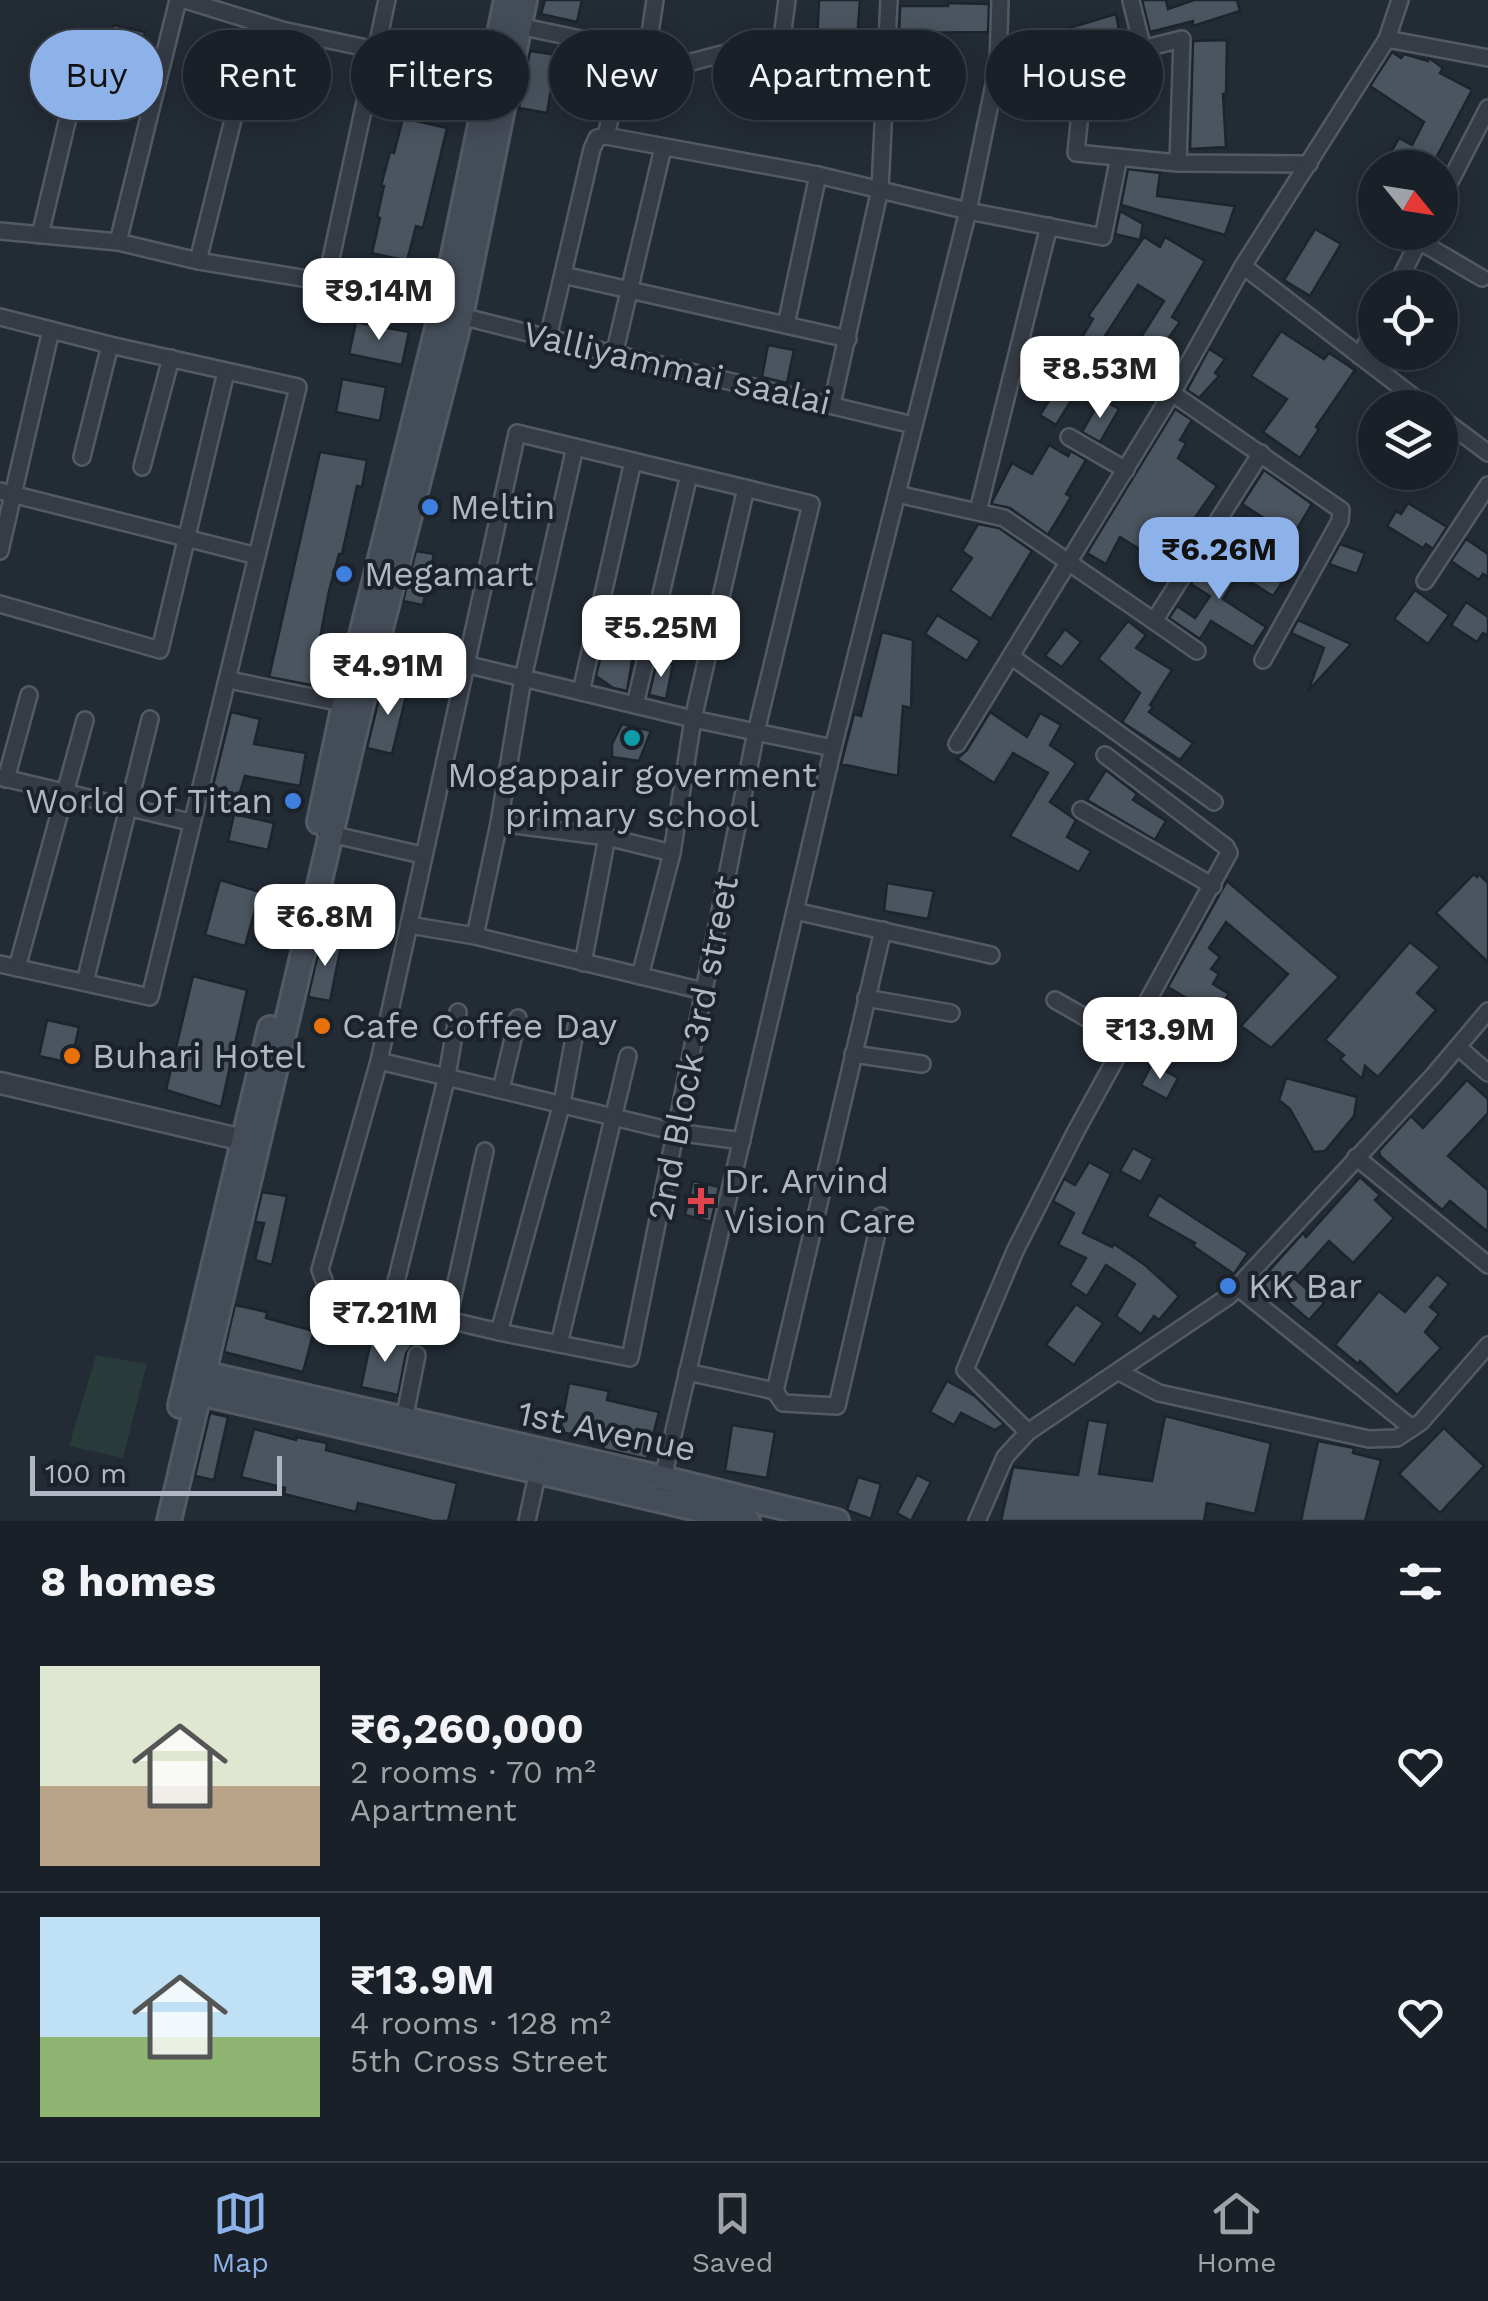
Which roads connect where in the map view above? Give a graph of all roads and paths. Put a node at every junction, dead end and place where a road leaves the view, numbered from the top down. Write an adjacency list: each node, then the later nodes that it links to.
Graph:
1 (182, 0): 11 (street); 39 (street)
2 (387, 0): 13 (street)
3 (506, 0): 47 (main road)
4 (525, 0): 12 (main road)
5 (654, 0): 14 (street)
6 (787, 0): 21 (street)
7 (888, 0): 34 (street)
8 (1000, 0): 35 (street)
9 (1400, 0): 17 (street)
10 (1131, 1): 15 (street)
11 (257, 23): 18 (street); 41 (street)
12 (519, 26): 16 (street); 47 (main road)
13 (380, 30)
14 (650, 30)
15 (1138, 30)
16 (549, 32)
17 (1388, 39): 20 (street); 31 (street)
18 (351, 44)
19 (1163, 44): 30 (street)
20 (1488, 58)
21 (693, 62)
22 (1488, 108): 32 (street)
23 (67, 120): 38 (street)
24 (361, 120): 45 (street)
25 (610, 120): 27 (street)
26 (1079, 120): 29 (street)
27 (606, 136): 28 (street); 43 (street)
28 (663, 148): 33 (street); 46 (street)
29 (1119, 157): 30 (street); 36 (street)
30 (1178, 163): 31 (street)
31 (1309, 164): 42 (street)
32 (1458, 166)
33 (818, 175): 34 (street); 49 (street)
34 (880, 189): 35 (street); 52 (street)
35 (968, 210): 36 (street); 62 (street)
36 (1049, 226): 77 (street)
37 (0, 231): 38 (street, Valliyammai saalai)
38 (40, 235): 39 (street, Valliyammai saalai)
39 (118, 242): 41 (street, Valliyammai saalai)
40 (1441, 250): 44 (street)
41 (198, 261): 45 (street, Valliyammai saalai)
42 (1243, 266): 55 (street); 60 (street)
43 (563, 275): 46 (street); 51 (street)
44 (1482, 278)
45 (326, 282): 47 (street, Valliyammai saalai)
46 (630, 288): 49 (street); 54 (street)
47 (451, 312): 51 (street, Valliyammai saalai); 94 (main road)
48 (0, 316): 50 (street)
49 (786, 325): 52 (street)
50 (51, 330): 53 (street); 75 (street)
51 (548, 338): 54 (street, Valliyammai saalai)
52 (848, 339): 61 (street)
53 (110, 345): 56 (street); 68 (street)
54 (614, 354): 61 (street, Valliyammai saalai)
55 (1358, 354)
56 (170, 358): 58 (street); 70 (street)
57 (1378, 370): 59 (street)
58 (226, 372): 78 (street); 80 (street)
59 (1404, 390)
60 (1172, 393): 66 (street); 71 (street)
61 (832, 404): 62 (street, Valliyammai saalai)
62 (913, 426): 76 (street)
63 (1458, 430): 67 (street)
64 (1069, 436): 71 (street)
65 (575, 447): 69 (street); 88 (street); 89 (street)
66 (1261, 453): 84 (street); 87 (street)
67 (1488, 453)
68 (82, 457)
69 (632, 462): 72 (street); 91 (street)
70 (142, 467)
71 (1126, 470): 81 (street)
72 (689, 476): 74 (street); 93 (street)
73 (1488, 485): 82 (street)
74 (746, 488): 95 (street); 98 (street, 2nd Block 3rd street)
75 (6, 493): 78 (street); 79 (street)
76 (897, 494): 77 (street); 100 (street)
77 (978, 511): 81 (street)
78 (186, 538): 80 (street); 83 (street)
79 (0, 551)
80 (257, 556): 90 (street)
81 (1071, 562): 84 (street); 86 (street)
82 (1425, 581)
83 (0, 604)
84 (1154, 621): 85 (street)
85 (1197, 651)
86 (1012, 657): 99 (street); 104 (street)
87 (1262, 660)
88 (465, 664): 89 (street); 111 (street)
89 (523, 678): 91 (street); 108 (street)
90 (228, 680): 94 (street); 107 (street)
91 (581, 692): 93 (street)
92 (30, 695): 102 (street)
93 (635, 705): 95 (street)
94 (352, 706): 109 (main road)
95 (693, 718): 98 (street); 112 (street)
96 (150, 719): 105 (street)
97 (85, 720): 103 (street)
98 (756, 732): 100 (street); 124 (street, 2nd Block 3rd street)
99 (957, 744)
100 (833, 748): 114 (street)
101 (1106, 755): 113 (street)
102 (3, 778): 103 (street)
103 (65, 792): 105 (street); 121 (street)
104 (1214, 802)
105 (128, 808): 107 (street); 123 (street)
106 (1081, 810): 113 (street)
107 (190, 822): 123 (street)
108 (499, 823): 110 (street); 117 (street)
109 (325, 833): 111 (street); 146 (main road)
110 (607, 837): 112 (street); 119 (street)
111 (422, 854): 115 (street)
112 (672, 854): 122 (street)
113 (1213, 886): 132 (street)
114 (796, 912): 116 (street); 145 (street)
115 (409, 925): 117 (street); 136 (street)
116 (882, 930): 118 (street); 125 (street)
117 (474, 936): 119 (street)
118 (991, 956)
119 (584, 963): 122 (street)
120 (0, 964): 121 (street)
121 (17, 968): 123 (street)
122 (640, 976): 124 (street)
123 (85, 982)
124 (703, 991): 144 (street, 2nd Block 3rd street)
125 (866, 998): 129 (street); 134 (street)
126 (1055, 1000): 132 (street)
127 (1488, 1011): 133 (street)
128 (458, 1012): 139 (street)
129 (951, 1013)
130 (518, 1018): 141 (street)
131 (576, 1026): 142 (street)
132 (1126, 1041): 164 (street)
133 (1458, 1047): 138 (street); 148 (street)
134 (854, 1054): 137 (street); 161 (street)
135 (628, 1056): 143 (street)
136 (378, 1061): 139 (street); 152 (street)
137 (922, 1064)
138 (1488, 1072)
139 (448, 1076): 141 (street); 152 (street)
140 (0, 1082): 146 (street)
141 (502, 1089): 142 (street)
142 (562, 1103): 143 (street); 154 (street)
143 (614, 1116): 144 (street); 155 (street)
144 (676, 1132): 145 (street); 155 (street, 2nd Block 3rd street)
145 (742, 1141): 158 (street)
146 (250, 1142): 160 (main road)
147 (485, 1151): 153 (street)
148 (1356, 1157): 150 (street); 151 (street)
149 (881, 1216): 161 (street)
150 (1488, 1264)
151 (1237, 1288): 159 (street); 163 (street)
152 (390, 1306): 153 (street)
153 (448, 1320): 154 (street)
154 (499, 1332): 155 (street)
155 (560, 1344)
156 (1488, 1345): 163 (street)
157 (417, 1355): 162 (street)
158 (687, 1372): 161 (street); 166 (street)
159 (1119, 1372): 163 (street); 164 (street)
160 (193, 1381): 162 (main road, 1st Avenue); 165 (main road, 1st Avenue); 167 (main road); 168 (main road)
161 (774, 1392)
162 (404, 1420): 165 (main road, 1st Avenue)
163 (1412, 1428)
164 (1028, 1432): 172 (street)
165 (540, 1462): 166 (main road, 1st Avenue); 169 (street)
166 (664, 1489): 170 (main road, 1st Avenue); 171 (main road, 1st Avenue)
167 (153, 1521)
168 (169, 1521)
169 (527, 1521)
170 (748, 1521)
171 (837, 1521)
172 (977, 1521)

